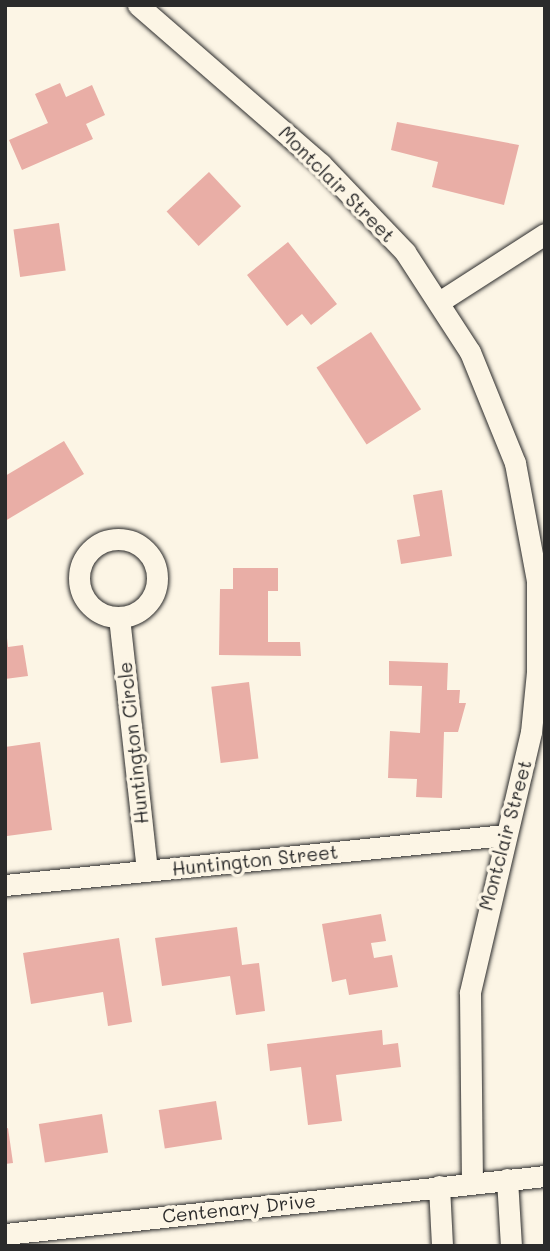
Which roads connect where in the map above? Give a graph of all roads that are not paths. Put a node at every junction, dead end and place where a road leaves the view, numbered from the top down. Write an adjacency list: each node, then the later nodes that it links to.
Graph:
1 (138, 5): 3 (street, Montclair Street)
2 (545, 234): 3 (street)
3 (439, 302): 5 (street, Montclair Street)
4 (119, 617): 6 (street, Huntington Circle)
5 (505, 835): 6 (street, Huntington Street); 10 (street, Montclair Street)
6 (146, 870): 7 (street, Huntington Street)
7 (5, 885)
8 (545, 1176): 9 (street, Centenary Drive)
9 (507, 1179): 10 (street, Centenary Drive); 14 (street)
10 (472, 1183): 11 (street, Centenary Drive)
11 (439, 1186): 12 (street, Centenary Drive); 13 (street)
12 (5, 1234)
13 (442, 1246)
14 (511, 1246)

